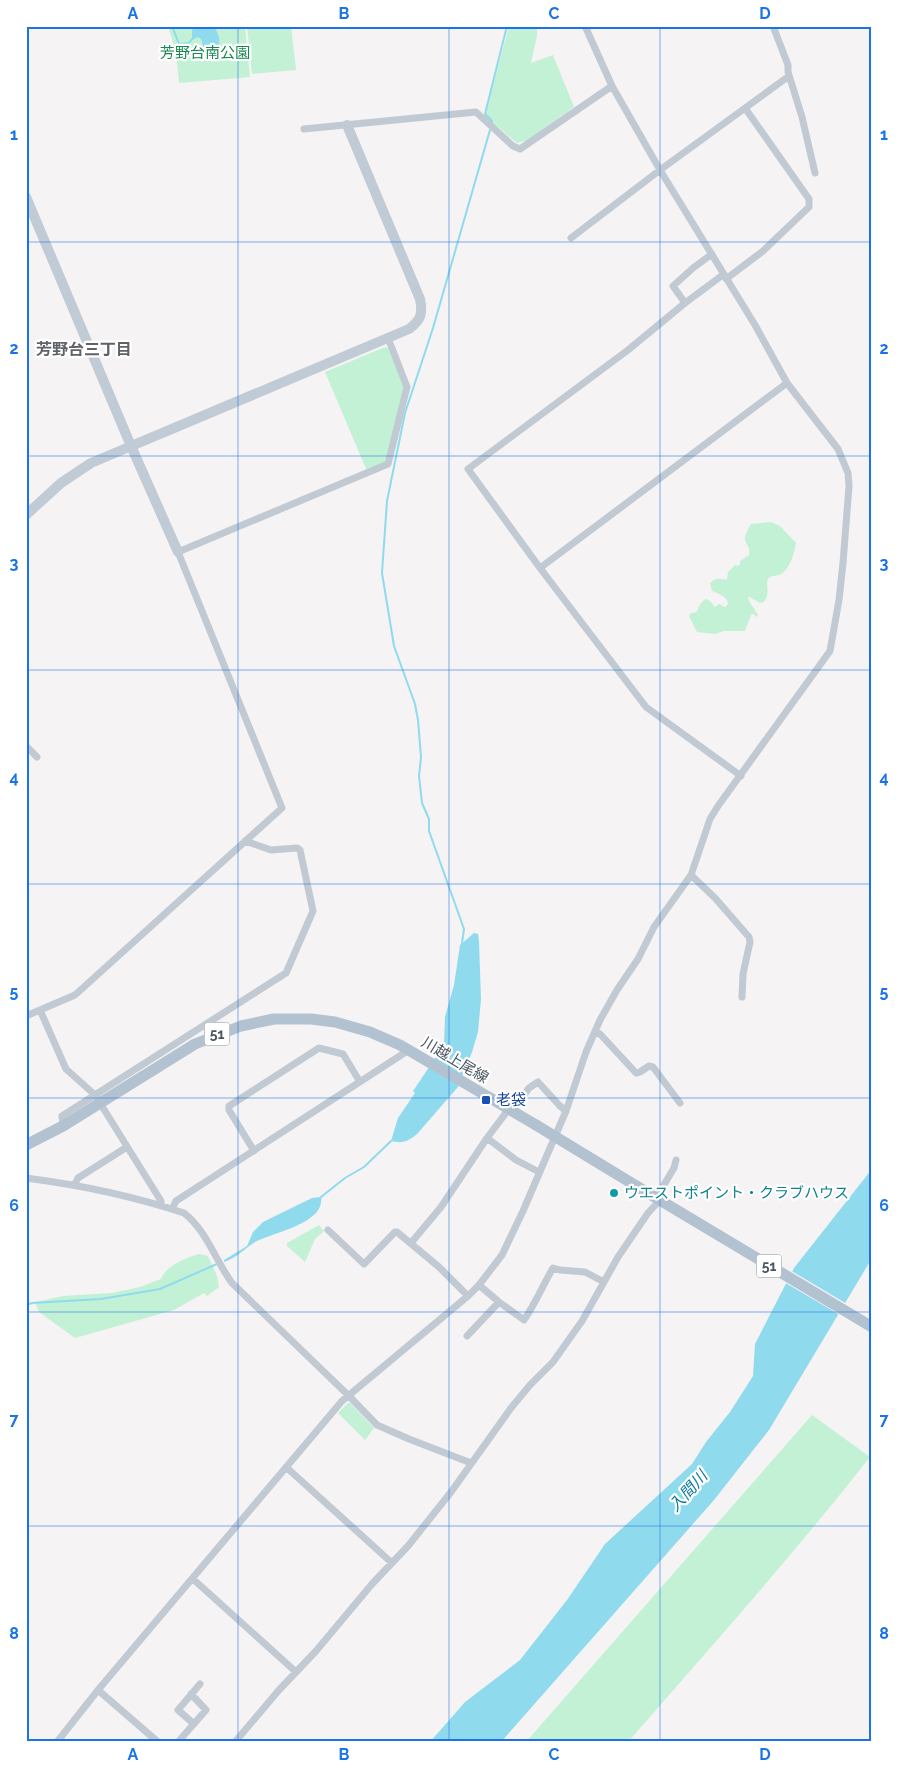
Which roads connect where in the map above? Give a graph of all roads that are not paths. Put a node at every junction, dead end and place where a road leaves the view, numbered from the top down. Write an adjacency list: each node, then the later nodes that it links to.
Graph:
1 (585, 26): 4 (street)
2 (773, 26): 3 (street)
3 (789, 76): 5 (street); 9 (street)
4 (612, 86): 6 (street); 8 (street)
5 (745, 108): 8 (street); 13 (street)
6 (347, 125): 7 (street); 15 (street)
7 (304, 130)
8 (660, 170): 11 (street); 12 (street)
9 (815, 173)
10 (26, 197): 17 (street)
11 (571, 238)
12 (712, 254): 13 (street); 14 (street)
13 (725, 277): 14 (street); 16 (street)
14 (685, 303): 20 (street)
15 (388, 338): 17 (street); 19 (street)
16 (787, 383): 20 (street); 23 (street)
17 (131, 446): 18 (street); 19 (street)
18 (26, 515)
19 (178, 552): 24 (street)
20 (540, 568): 23 (street)
21 (26, 746): 22 (street)
22 (37, 757)
23 (741, 776): 25 (street)
24 (245, 841): 27 (street); 32 (street)
25 (691, 875): 26 (street); 29 (street)
26 (742, 997)
27 (40, 1010): 28 (street); 32 (street)
28 (26, 1016)
29 (595, 1031): 33 (street); 35 (street)
30 (409, 1050): 31 (street); 32 (main road, 川越上尾線 / 51); 34 (main road, 川越上尾線 / 51)
31 (360, 1082): 39 (street); 39 (street)
32 (98, 1100): 37 (main road, 川越上尾線 / 51); 38 (street)
33 (680, 1103)
34 (510, 1111): 35 (street); 36 (street); 44 (main road, 川越上尾線 / 51, bridge)
35 (566, 1111): 41 (street)
36 (487, 1138): 41 (street); 48 (street)
37 (26, 1145)
38 (127, 1147): 43 (street); 45 (street)
39 (254, 1151): 46 (street)
40 (676, 1160): 44 (street)
41 (539, 1172): 50 (street)
42 (26, 1178): 43 (street)
43 (75, 1184): 45 (street)
44 (661, 1201): 49 (street); 53 (main road, 川越上尾線 / 51)
45 (161, 1206): 46 (street)
46 (172, 1209): 55 (street)
47 (328, 1230): 48 (street)
48 (411, 1243): 51 (street)
49 (604, 1282): 52 (street); 56 (street)
50 (479, 1285): 51 (street); 52 (street)
51 (468, 1296): 55 (street)
52 (499, 1302): 54 (street)
53 (872, 1327)
54 (467, 1336)
55 (349, 1396): 56 (street); 57 (street)
56 (471, 1463): 58 (street)
57 (286, 1466): 58 (street); 59 (street)
58 (392, 1563): 60 (street)
59 (193, 1579): 60 (street); 62 (street)
60 (296, 1672): 68 (street)
61 (200, 1684): 63 (street)
62 (98, 1690): 65 (street); 66 (street)
63 (191, 1694): 64 (street); 64 (street)
64 (194, 1724): 67 (street)
65 (57, 1742)
66 (158, 1742)
67 (178, 1742)
68 (235, 1742)

